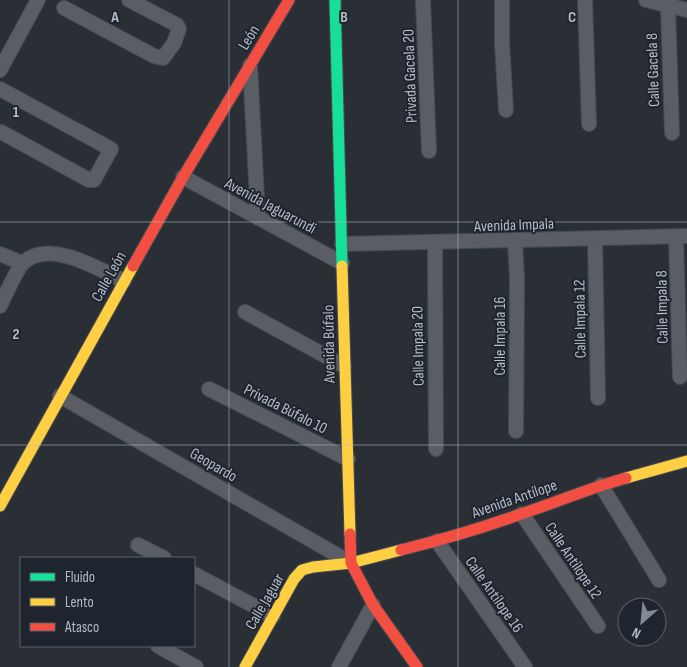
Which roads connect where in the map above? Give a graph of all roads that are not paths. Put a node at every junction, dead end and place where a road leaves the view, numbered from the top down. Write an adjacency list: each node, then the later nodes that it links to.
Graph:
1 (38, 0): 13 (street)
2 (129, 0): 10 (street)
3 (289, 0): 12 (street, León)
4 (335, 0): 26 (street, Avenida Búfalo)
5 (423, 0): 19 (street, Privada Gacela 20)
6 (502, 0): 15 (street)
7 (585, 0): 16 (street)
8 (646, 0): 9 (street)
9 (668, 6): 11 (street); 18 (street, Calle Gacela 8)
10 (64, 8)
11 (687, 10)
12 (250, 66): 20 (street, Calle León); 21 (street)
13 (0, 70)
14 (0, 89): 17 (street)
15 (506, 110)
16 (589, 124)
17 (0, 132)
18 (672, 133)
19 (429, 151)
20 (183, 177): 21 (street, Avenida Jaguarundi); 30 (street, Calle León)
21 (258, 218): 29 (street, Avenida Jaguarundi)
22 (682, 236): 23 (street, Avenida Impala); 34 (street, Calle Impala 8)
23 (595, 239): 24 (street, Avenida Impala); 37 (street, Calle Impala 12)
24 (515, 241): 25 (street, Avenida Impala); 38 (street, Calle Impala 16)
25 (435, 243): 26 (street, Avenida Impala); 39 (street, Calle Impala 20)
26 (342, 244): 29 (street, Avenida Búfalo)
27 (0, 254): 28 (street)
28 (22, 263): 30 (street); 31 (street)
29 (342, 263): 33 (street, Avenida Búfalo)
30 (124, 281): 36 (street, Calle León)
31 (0, 306)
32 (245, 312): 33 (street)
33 (344, 366): 40 (street, Avenida Búfalo)
34 (680, 377)
35 (209, 389): 40 (street, Privada Búfalo 10)
36 (60, 396): 43 (street, Calle León); 48 (street, Geopardo)
37 (598, 398)
38 (516, 431)
39 (436, 449)
40 (348, 459): 48 (street, Avenida Búfalo)
41 (687, 461): 42 (street, Avenida Antílope)
42 (601, 485): 44 (street, Avenida Antílope); 50 (street)
43 (0, 506)
44 (522, 514): 45 (street, Avenida Antílope); 53 (street, Calle Antílope 12)
45 (437, 540): 48 (street, Avenida Antílope); 59 (street, Calle Antílope 16)
46 (138, 545): 47 (street)
47 (162, 557)
48 (351, 563): 51 (street, Avenida Búfalo); 52 (street, Calle Jaguar)
49 (195, 575): 52 (street)
50 (659, 580)
51 (373, 605): 57 (street); 58 (street, Avenida Búfalo)
52 (272, 616): 56 (street, Calle Jaguar)
53 (598, 626)
54 (160, 647): 55 (street)
55 (196, 667)
56 (245, 667)
57 (339, 667)
58 (417, 667)
59 (525, 667)

